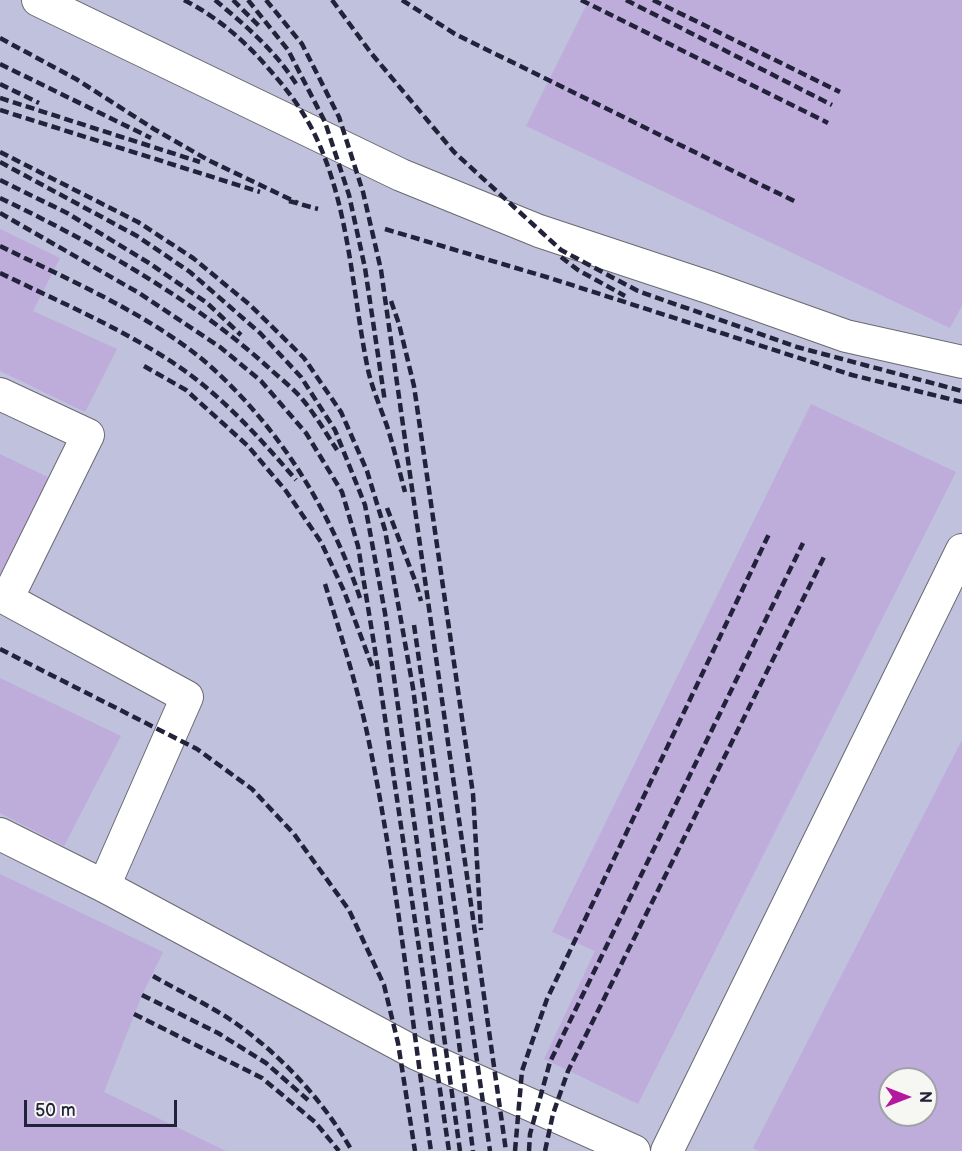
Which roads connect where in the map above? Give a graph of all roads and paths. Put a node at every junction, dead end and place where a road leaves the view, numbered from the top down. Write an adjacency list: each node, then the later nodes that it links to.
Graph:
1 (38, 0): 2 (lane)
2 (962, 362)
3 (0, 394): 6 (lane)
4 (962, 550): 8 (lane)
5 (0, 834): 6 (lane)
6 (104, 886): 7 (lane)
7 (634, 1151)
8 (668, 1151)

